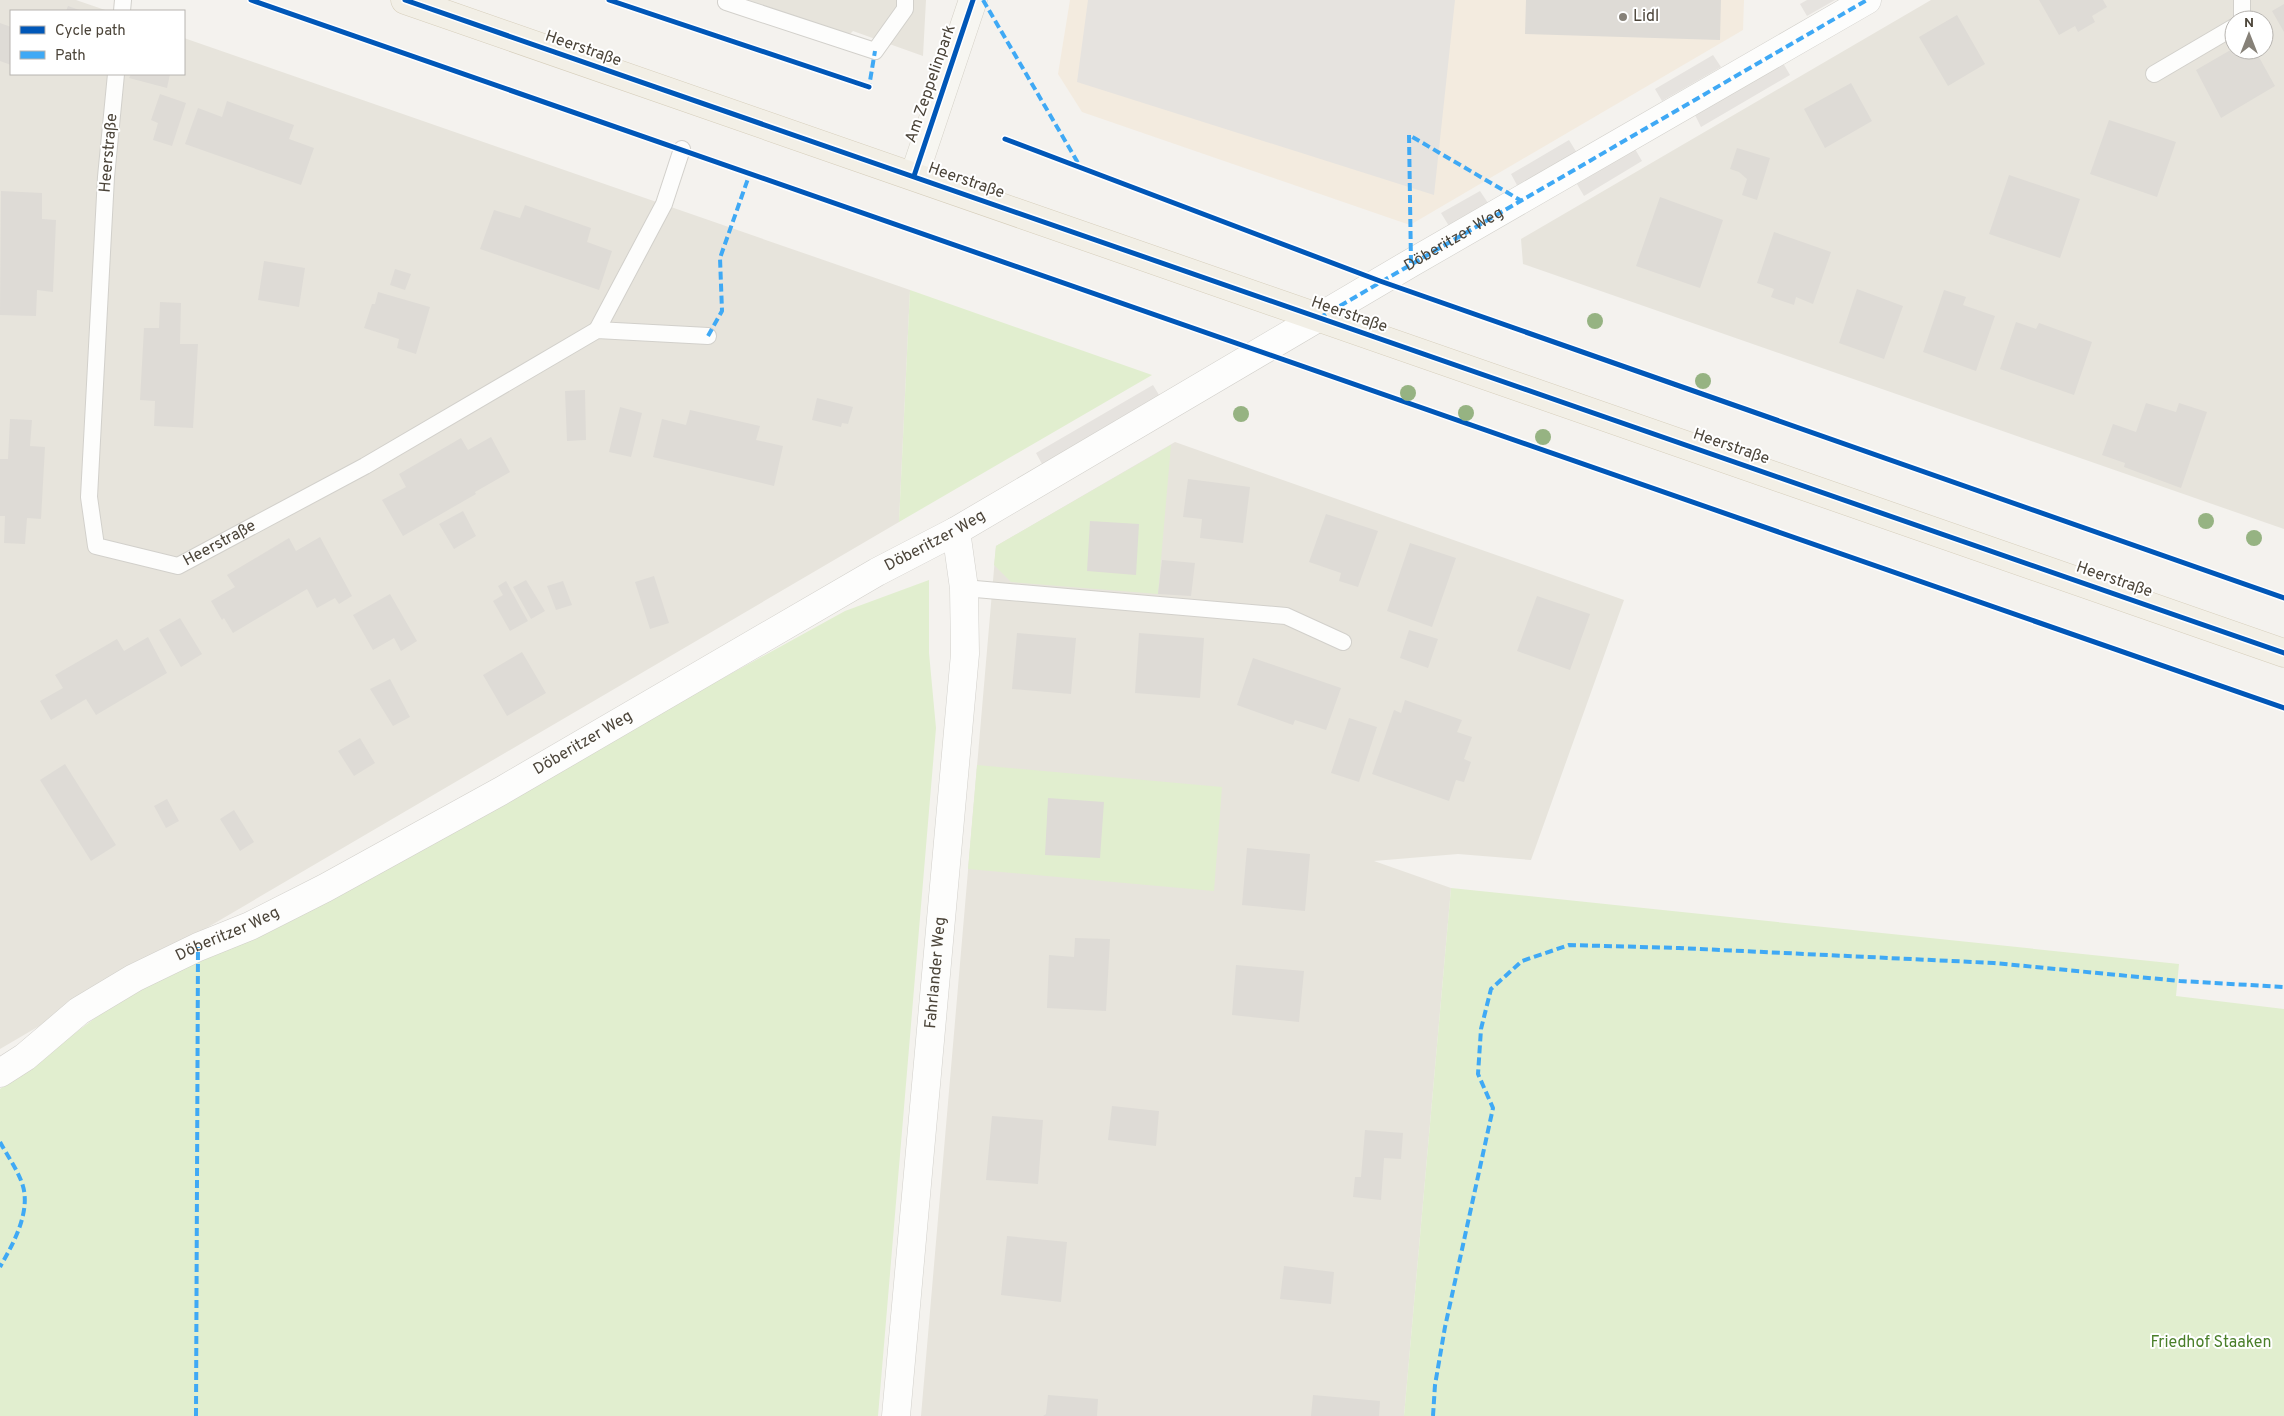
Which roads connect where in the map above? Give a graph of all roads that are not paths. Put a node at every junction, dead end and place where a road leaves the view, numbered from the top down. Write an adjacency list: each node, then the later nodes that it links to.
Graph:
1 (405, 0): 10 (main road, Heerstraße)
2 (906, 0): 5 (lane)
3 (973, 0): 10 (main road, Am Zeppelinpark)
4 (1867, 0): 11 (street, Döberitzer Weg)
5 (726, 2)
6 (2224, 32): 7 (lane)
7 (2154, 74)
8 (116, 75): 12 (lane, Heerstraße)
9 (682, 150): 12 (lane)
10 (914, 176): 11 (main road, Heerstraße)
11 (1319, 318): 14 (street, Döberitzer Weg); 17 (main road, Heerstraße)
12 (597, 330): 13 (lane)
13 (708, 336)
14 (956, 531): 15 (street, Fahrlander Weg); 18 (street, Döberitzer Weg)
15 (964, 588): 16 (lane); 19 (street, Fahrlander Weg)
16 (1343, 642)
17 (2284, 653)
18 (0, 1073)
19 (896, 1416)

